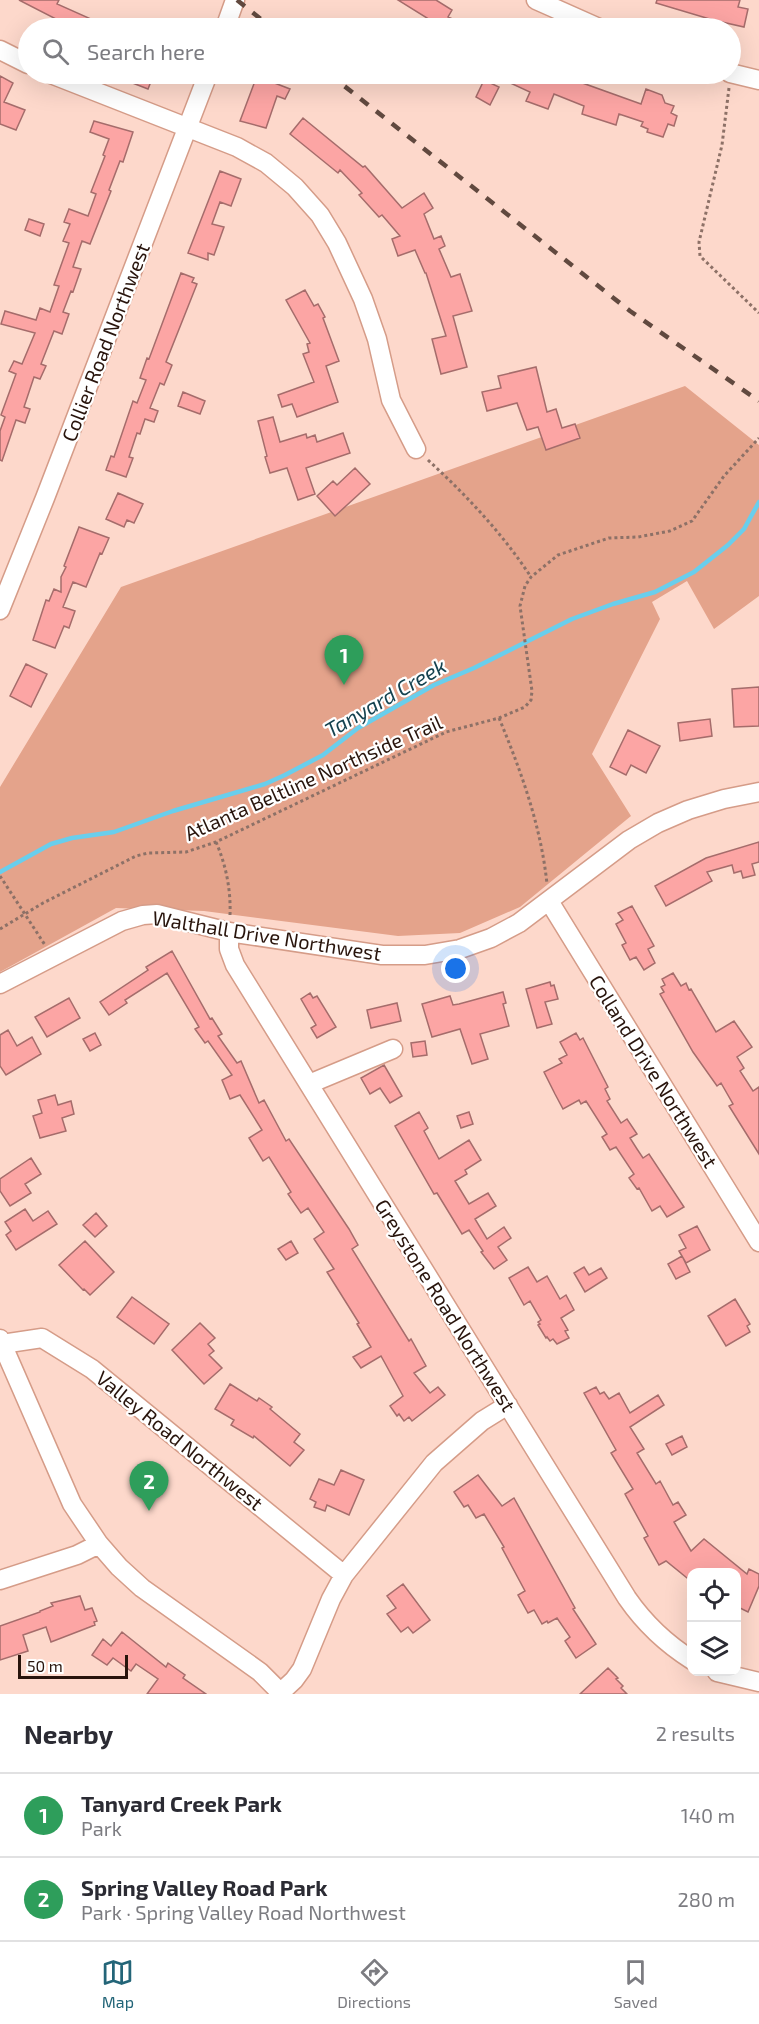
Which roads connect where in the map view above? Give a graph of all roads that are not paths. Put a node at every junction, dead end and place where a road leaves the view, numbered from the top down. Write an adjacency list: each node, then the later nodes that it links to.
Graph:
1 (235, 0): 3 (street)
2 (536, 0): 4 (street)
3 (229, 18)
4 (576, 18)
5 (0, 50): 6 (street)
6 (18, 59)
7 (741, 76): 8 (street)
8 (759, 80)
9 (77, 84): 11 (street)
10 (204, 84): 11 (street, Collier Road Northwest)
11 (187, 127): 12 (street); 13 (street, Collier Road Northwest)
12 (416, 449)
13 (0, 610)
14 (759, 792): 15 (street, Walthall Drive Northwest)
15 (549, 900): 16 (street, Walthall Drive Northwest); 20 (street, Colland Drive Northwest)
16 (229, 932): 17 (street, Walthall Drive Northwest); 19 (street, Greystone Road Northwest)
17 (0, 984)
18 (393, 1049): 19 (street)
19 (309, 1084): 22 (street, Greystone Road Northwest)
20 (759, 1242)
21 (1, 1341): 23 (street); 24 (street, Valley Road Northwest)
22 (508, 1405): 24 (street); 26 (street, Greystone Road Northwest)
23 (99, 1545): 25 (street); 29 (street)
24 (344, 1575): 29 (street)
25 (0, 1580)
26 (687, 1656)
27 (736, 1676): 28 (street)
28 (759, 1682)
29 (281, 1693)

